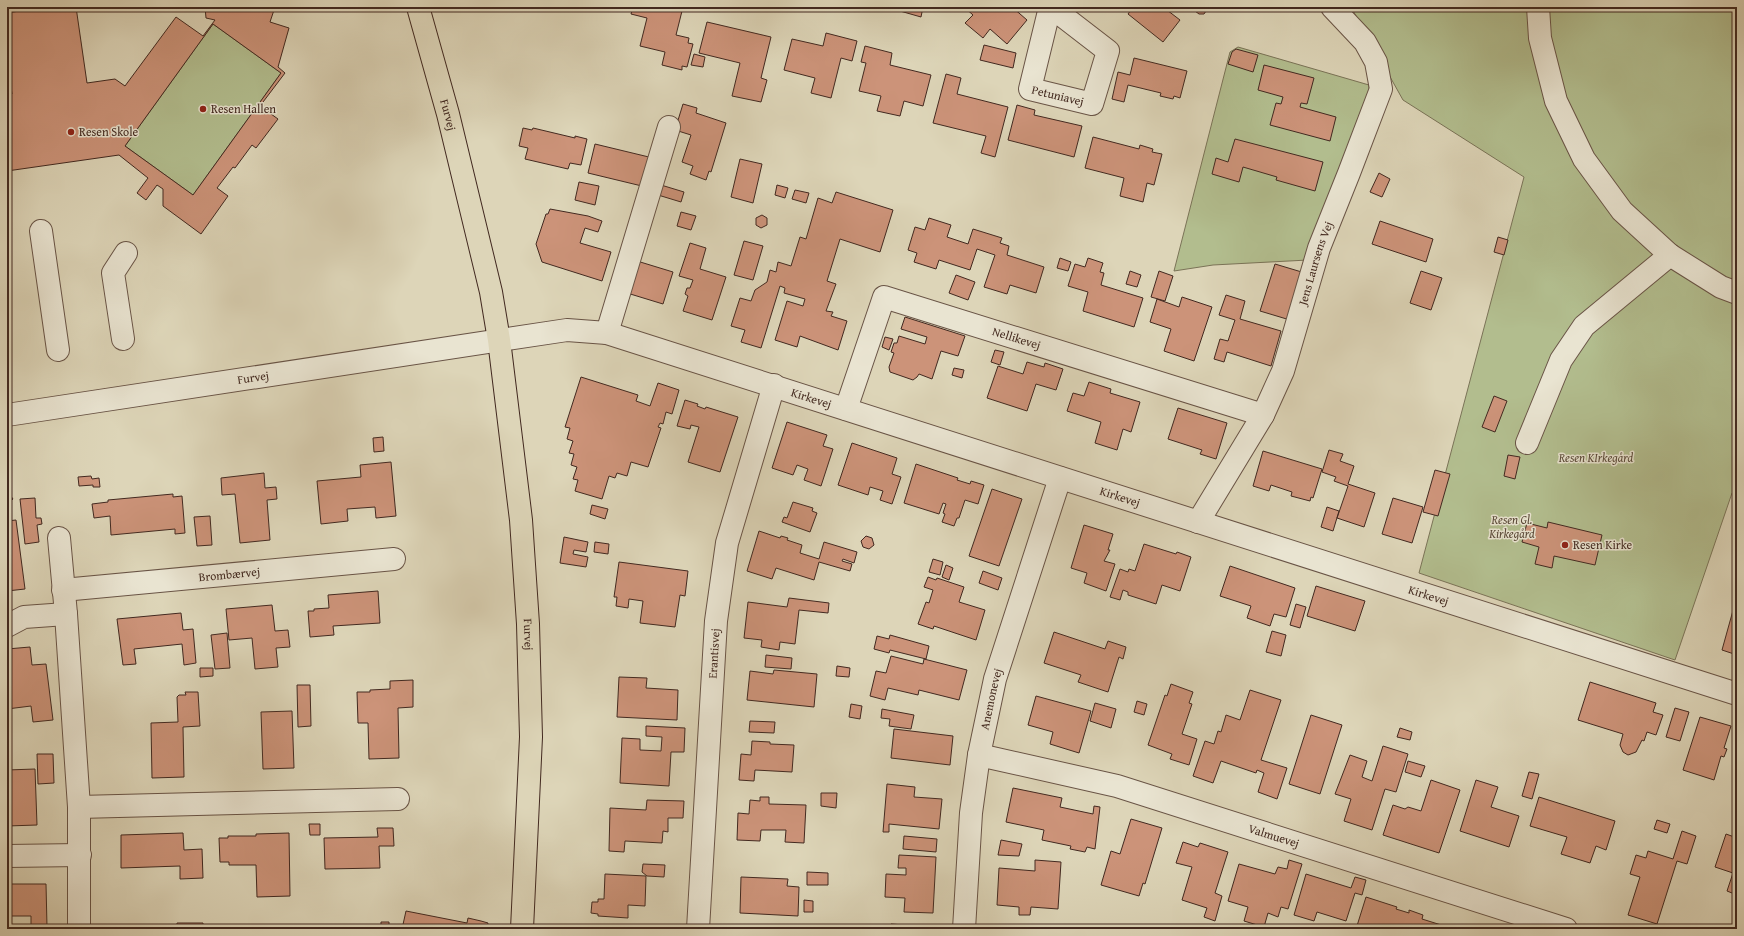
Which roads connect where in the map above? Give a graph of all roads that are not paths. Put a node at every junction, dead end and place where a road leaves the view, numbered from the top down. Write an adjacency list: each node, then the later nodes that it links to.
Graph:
1 (418, 7): 11 (main road, Furvej)
2 (1332, 7): 15 (street, Jens Laursens Vej)
3 (1538, 7): 7 (street)
4 (669, 127): 9 (street)
5 (40, 231): 12 (street)
6 (126, 253): 10 (street)
7 (1670, 255): 8 (street); 17 (street)
8 (1737, 293)
9 (607, 333): 11 (street, Kirkevej); 13 (street, Kirkevej)
10 (122, 339)
11 (499, 340): 16 (street, Furvej); 32 (main road, Furvej)
12 (58, 350)
13 (774, 386): 14 (street, Kirkevej); 33 (street, Erantisvej)
14 (846, 409): 15 (street, Nellikevej); 18 (street, Kirkevej)
15 (1263, 414): 19 (street, Jens Laursens Vej)
16 (7, 415)
17 (1527, 443)
18 (1060, 478): 19 (street, Kirkevej); 26 (street, Anemonevej)
19 (1198, 522): 25 (street, Kirkevej)
20 (59, 538): 22 (street)
21 (394, 559): 22 (street, Brombærvej)
22 (63, 590): 23 (street)
23 (66, 614): 24 (street); 28 (street)
24 (7, 626)
25 (1737, 694)
26 (979, 755): 34 (street, Anemonevej); 35 (street, Valmuevej)
27 (398, 799): 28 (street)
28 (79, 807): 29 (street)
29 (80, 855): 30 (street); 31 (street)
30 (7, 856)
31 (78, 929)
32 (522, 929)
33 (698, 929)
34 (964, 929)
35 (1566, 929)

